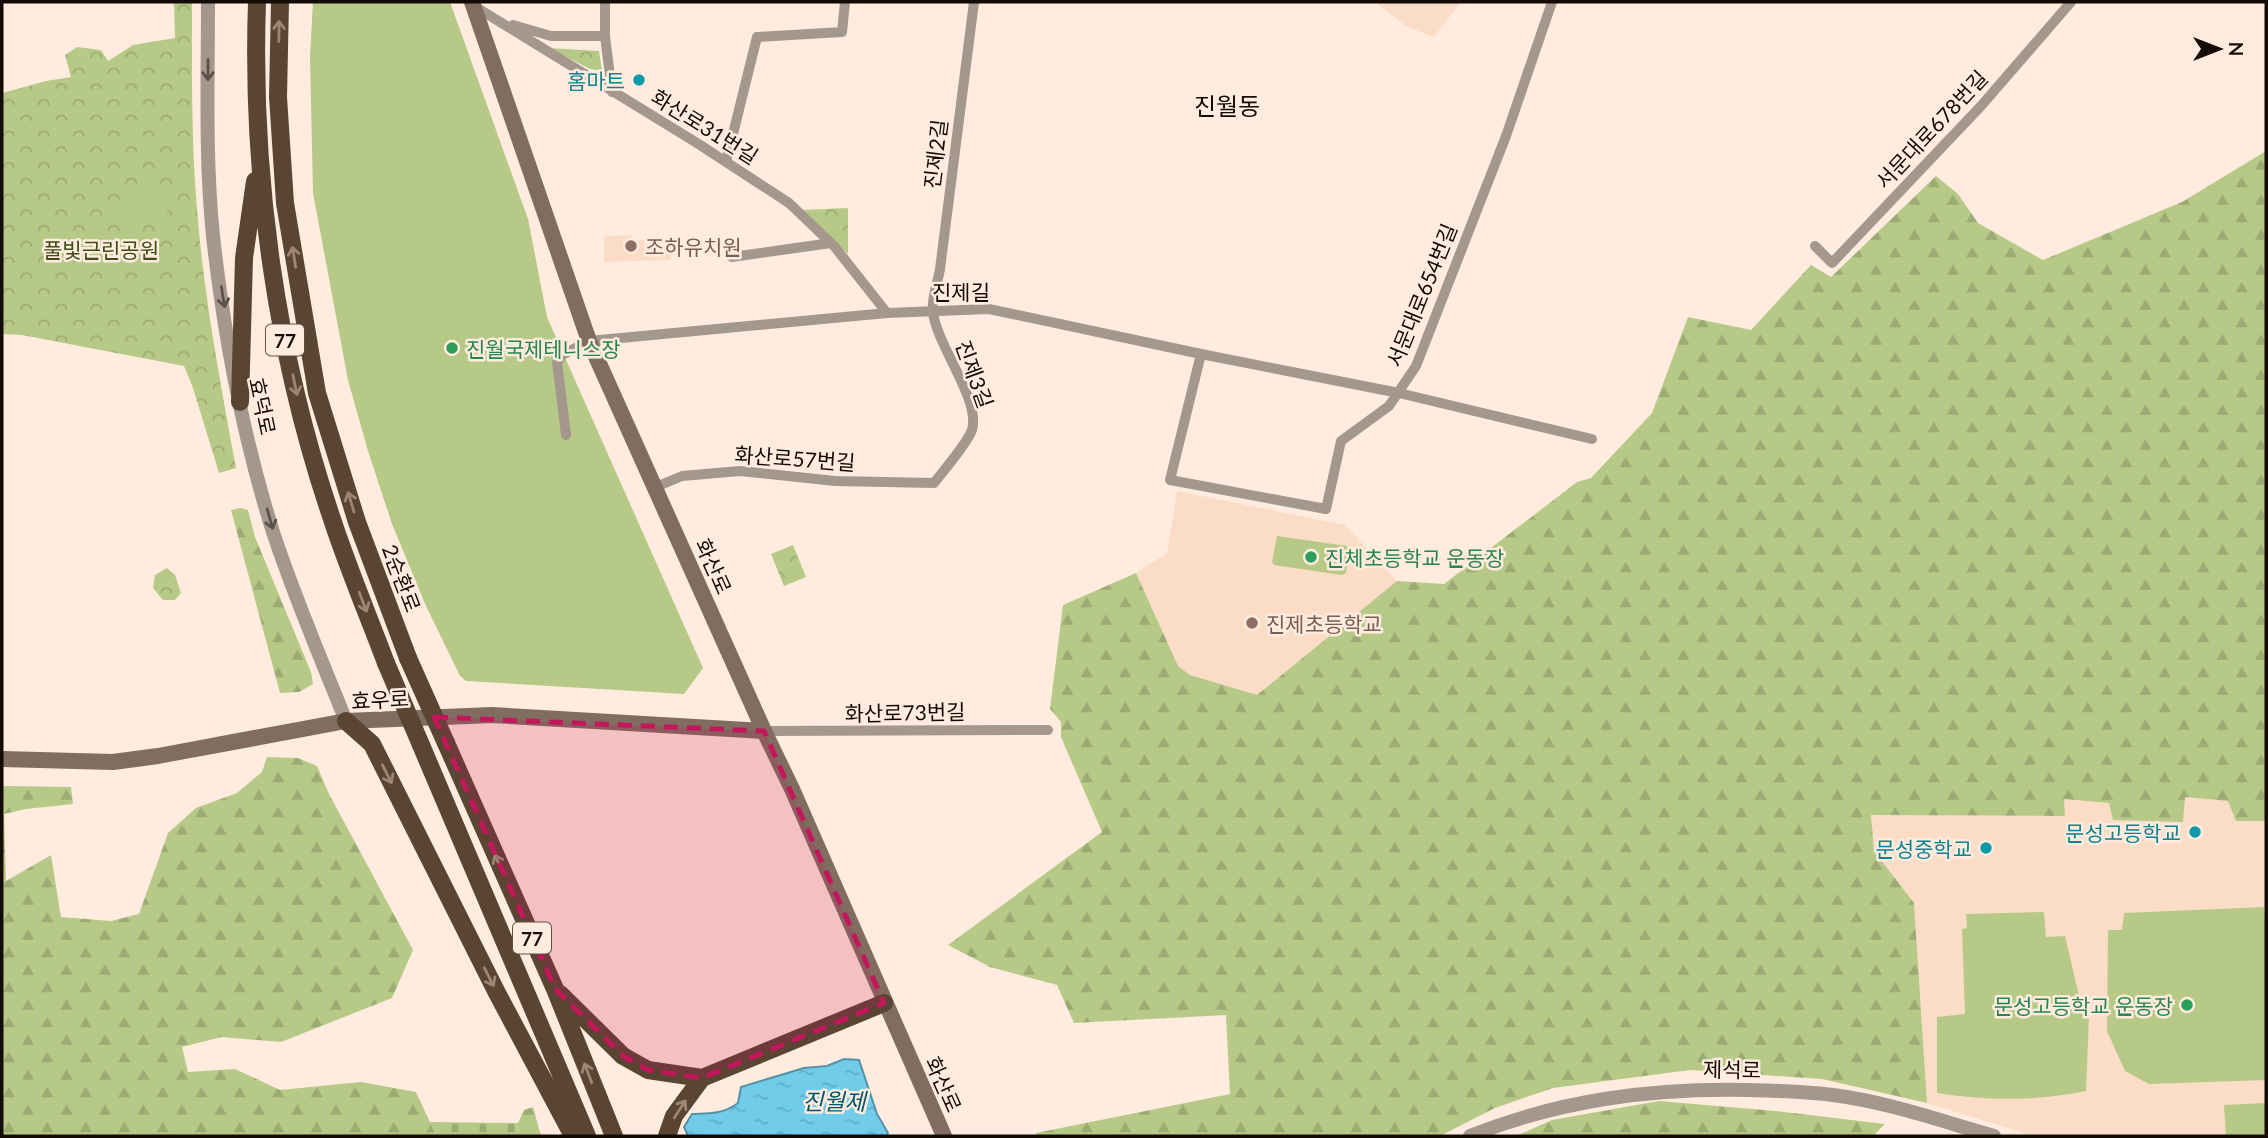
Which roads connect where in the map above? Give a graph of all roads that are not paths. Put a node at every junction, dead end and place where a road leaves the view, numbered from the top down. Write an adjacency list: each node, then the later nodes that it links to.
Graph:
1 (208, 2): 23 (street, 효덕로, one-way to 23)
2 (257, 2): 13 (highway, 77)
3 (280, 2): 32 (highway, 2순환로 / 77, one-way to 3, bridge)
4 (605, 2): 11 (street)
5 (845, 2): 14 (street)
6 (974, 2): 18 (street, 진제2길)
7 (1552, 2): 22 (street, 서문대로654번길)
8 (2071, 2): 16 (street, 서문대로678번길)
9 (473, 4): 10 (street, 화산로31번길); 20 (main road, 화산로)
10 (497, 20): 11 (street); 12 (street, 화산로31번길)
11 (605, 36): 12 (street)
12 (612, 92): 14 (street, 화산로31번길)
13 (258, 157): 23 (highway); 36 (highway, 77, one-way to 36, bridge)
14 (726, 162): 15 (street, 화산로31번길)
15 (831, 243): 17 (street); 19 (street, 화산로31번길)
16 (1815, 246)
17 (732, 257)
18 (932, 310): 19 (street, 진제길); 21 (street, 진제길); 26 (street, 진제3길)
19 (887, 313): 20 (street, 진제길)
20 (589, 341): 24 (street); 27 (main road, 화산로)
21 (1201, 354): 22 (street, 진제길); 22 (street, 서문대로654번길)
22 (1399, 393): 25 (street, 진제길)
23 (240, 401): 28 (street, 효덕로, one-way to 28)
24 (566, 435)
25 (1592, 439)
26 (934, 483): 27 (street, 화산로57번길)
27 (656, 487): 30 (main road, 화산로)
28 (346, 721): 30 (main road, 효우로); 31 (main road, 효우로); 35 (highway, one-way to 35)
29 (1048, 730): 30 (street, 화산로73번길)
30 (764, 731): 33 (main road, 화산로)
31 (2, 759)
32 (555, 989): 34 (highway); 37 (highway, 2순환로 / 77, one-way to 32)
33 (884, 1003): 34 (highway); 39 (main road, 화산로)
34 (700, 1081): 38 (highway, one-way to 34)
35 (573, 1136)
36 (586, 1136)
37 (614, 1136)
38 (667, 1136)
39 (944, 1136)
40 (1470, 1136): 41 (street, 제석로)
41 (1994, 1136)

